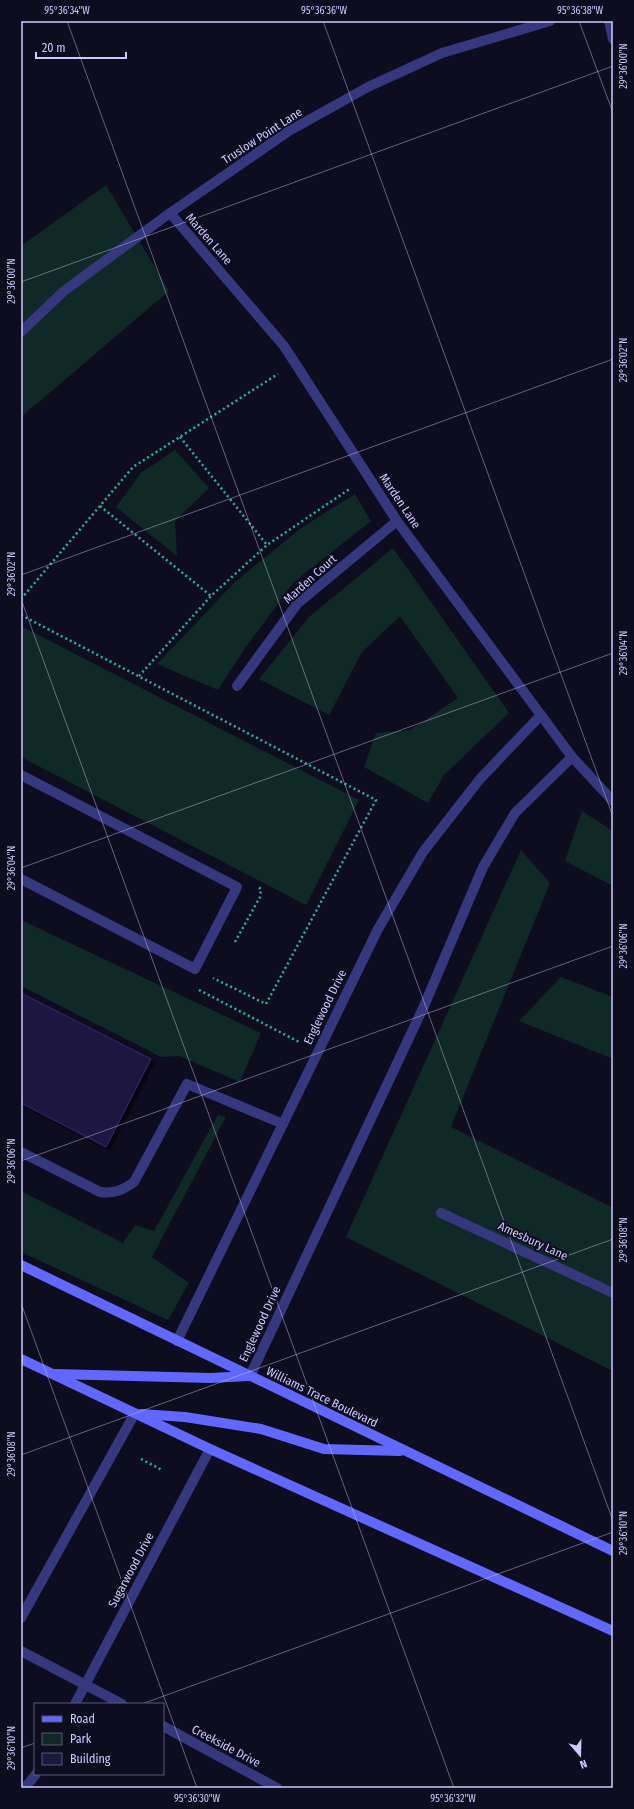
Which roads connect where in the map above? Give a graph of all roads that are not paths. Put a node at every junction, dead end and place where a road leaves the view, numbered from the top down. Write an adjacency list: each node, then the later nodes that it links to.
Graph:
1 (550, 21): 4 (street, Truslow Point Lane)
2 (609, 21): 3 (street)
3 (613, 39)
4 (170, 213): 5 (street, Truslow Point Lane); 6 (street, Marden Lane)
5 (21, 332)
6 (397, 521): 7 (street, Marden Court); 8 (street, Marden Lane)
7 (237, 686)
8 (541, 715): 9 (street, Marden Lane); 13 (street, Englewood Drive)
9 (572, 757): 11 (street, Marden Lane); 21 (street, Englewood Drive)
10 (21, 775): 12 (street)
11 (613, 801)
12 (21, 879)
13 (283, 1124): 14 (street); 18 (street, Englewood Drive)
14 (21, 1152)
15 (441, 1213): 17 (street, Amesbury Lane)
16 (21, 1265): 18 (main road, Williams Trace Boulevard)
17 (613, 1293)
18 (177, 1341): 21 (main road, Williams Trace Boulevard)
19 (21, 1359): 20 (main road)
20 (51, 1373): 21 (main road); 22 (main road)
21 (250, 1376): 24 (main road, Williams Trace Boulevard)
22 (135, 1413): 23 (main road); 24 (main road); 26 (street)
23 (210, 1449): 27 (main road); 29 (street, Sugarwood Drive)
24 (404, 1451): 25 (main road, Williams Trace Boulevard)
25 (613, 1551)
26 (21, 1618)
27 (613, 1631)
28 (21, 1652): 29 (street)
29 (86, 1684): 30 (street, Sugarwood Drive); 31 (street)
30 (76, 1703)
31 (120, 1703)
32 (164, 1727): 35 (street, Creekside Drive)
33 (35, 1775): 34 (street)
34 (25, 1788)
35 (277, 1788)

